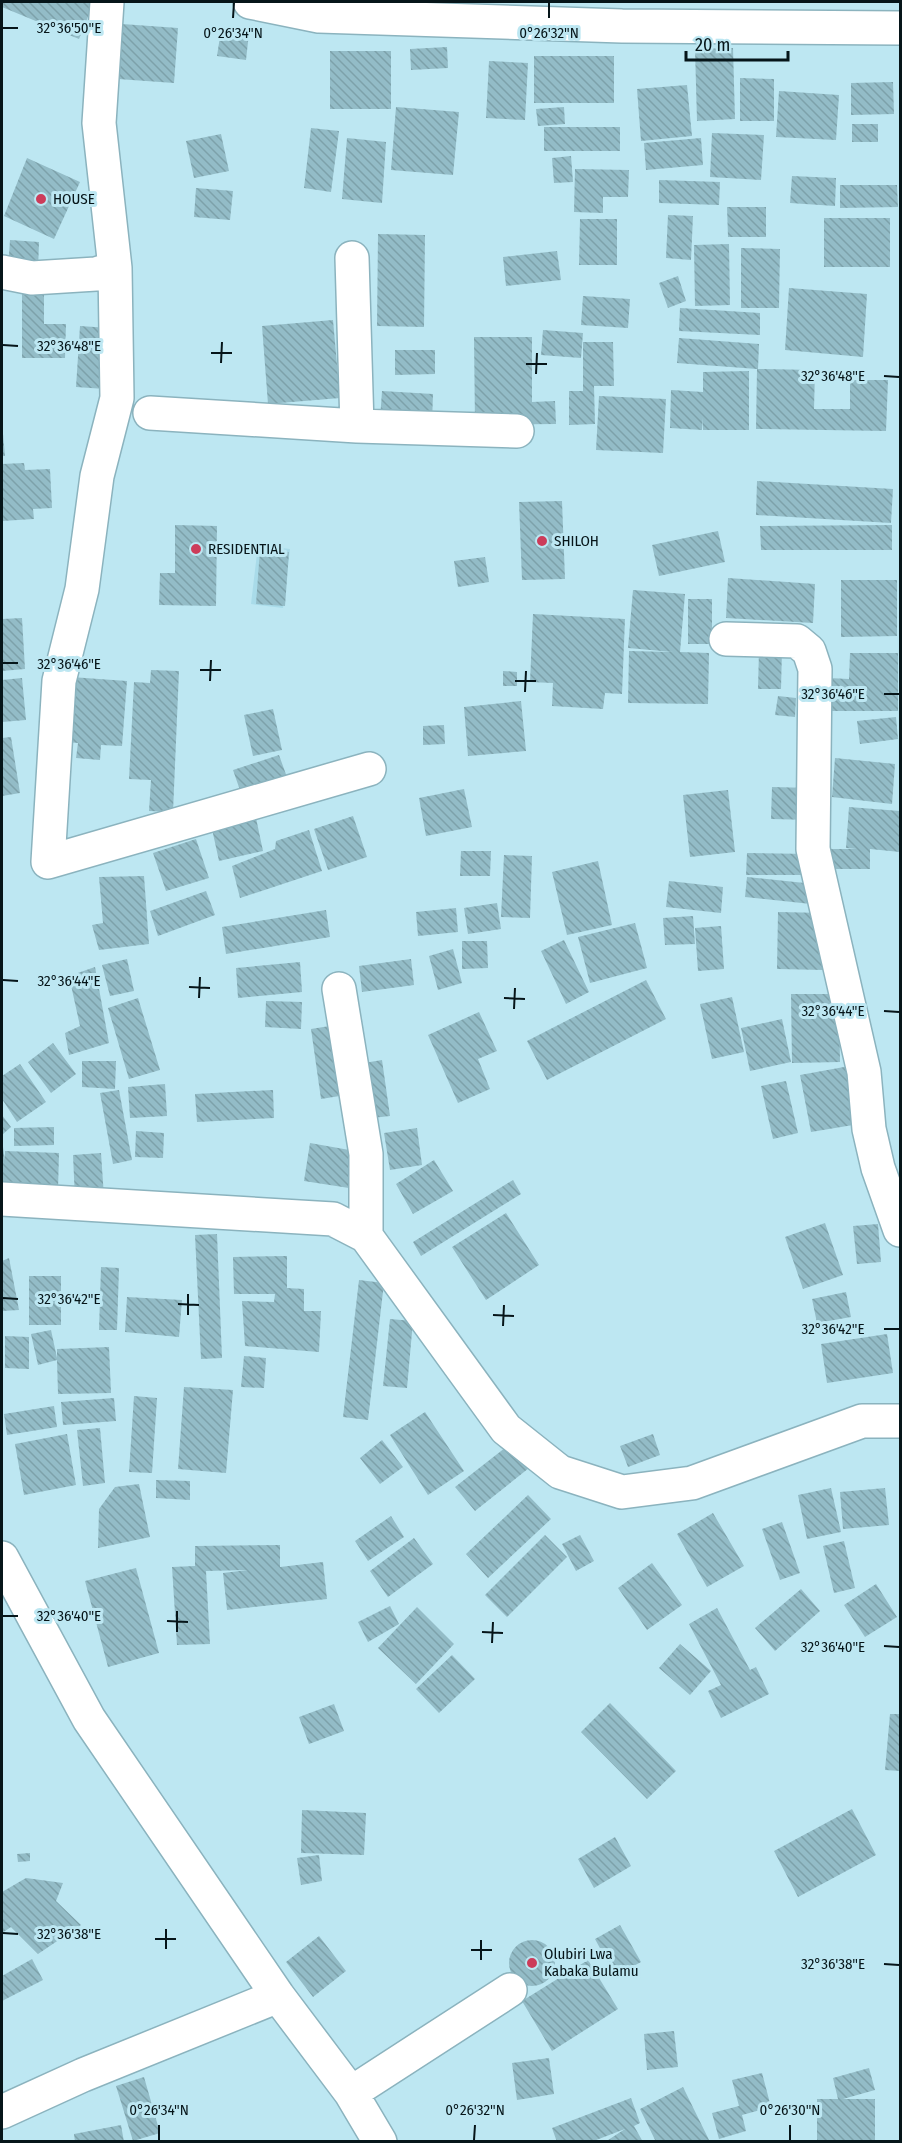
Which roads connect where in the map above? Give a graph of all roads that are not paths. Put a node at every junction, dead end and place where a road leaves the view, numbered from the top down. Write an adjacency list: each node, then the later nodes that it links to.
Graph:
1 (107, 2): 5 (street)
2 (250, 2): 3 (street)
3 (900, 28)
4 (352, 258): 8 (street)
5 (115, 268): 6 (street); 11 (street)
6 (2, 272)
7 (150, 413): 8 (street)
8 (357, 426): 9 (street)
9 (517, 431)
10 (726, 639): 14 (street)
11 (369, 769)
12 (339, 989): 15 (street)
13 (2, 1199): 15 (street)
14 (900, 1230)
15 (366, 1236): 16 (street)
16 (900, 1421)
17 (2, 1558): 19 (street)
18 (510, 1990): 20 (street)
19 (278, 1996): 20 (street); 21 (street)
20 (351, 2093): 22 (street)
21 (2, 2112)
22 (380, 2142)

